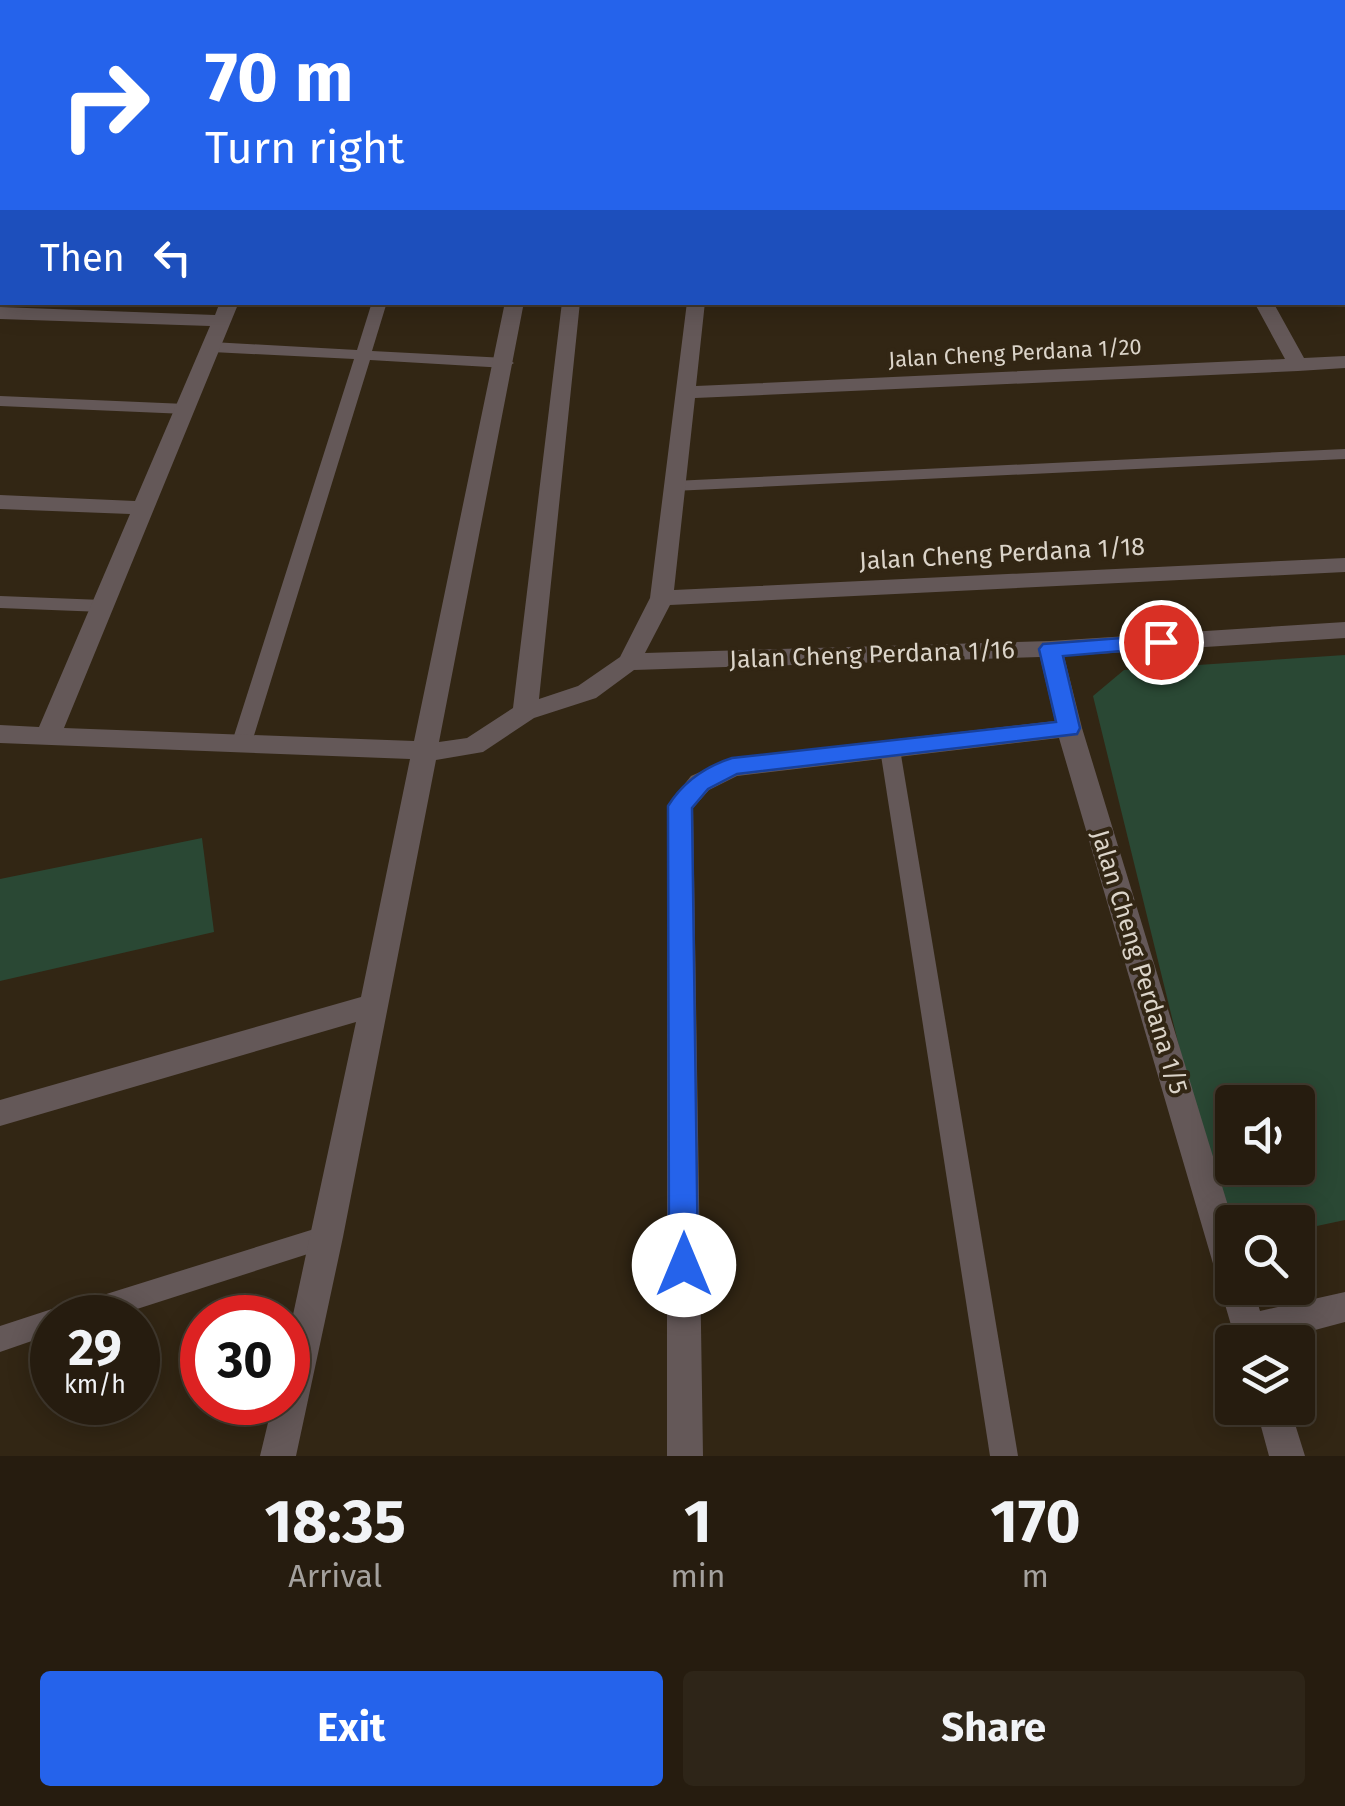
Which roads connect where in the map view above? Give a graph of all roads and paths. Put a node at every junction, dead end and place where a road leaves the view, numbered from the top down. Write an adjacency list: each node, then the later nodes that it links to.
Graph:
1 (379, 305): 9 (lane)
2 (515, 305): 11 (street)
3 (571, 305): 27 (street)
4 (696, 305): 13 (street)
5 (1265, 305): 12 (street)
6 (5, 310): 7 (street)
7 (226, 312): 8 (street)
8 (212, 347): 9 (lane); 15 (street)
9 (364, 355): 11 (lane); 31 (lane)
10 (1345, 362): 12 (street, Jalan Cheng Perdana 1/20)
11 (506, 363): 33 (street)
12 (1298, 366): 13 (street, Jalan Cheng Perdana 1/20)
13 (688, 392): 17 (street)
14 (0, 401): 15 (lane)
15 (186, 409): 19 (street)
16 (1345, 454): 17 (lane)
17 (673, 486): 21 (street)
18 (0, 502): 19 (street)
19 (144, 508): 23 (street)
20 (1345, 565): 21 (street, Jalan Cheng Perdana 1/18)
21 (662, 598): 26 (street)
22 (0, 602): 23 (lane)
23 (103, 606): 30 (street)
24 (1345, 630): 25 (street, Jalan Cheng Perdana 1/16)
25 (1050, 649): 26 (street, Jalan Cheng Perdana 1/16); 28 (street, Jalan Cheng Perdana 1/5)
26 (629, 662): 27 (street)
27 (526, 712): 33 (street)
28 (1068, 728): 32 (street); 36 (street, Jalan Cheng Perdana 1/5)
29 (0, 734): 30 (street)
30 (48, 735): 31 (street)
31 (242, 742): 33 (street)
32 (890, 749): 45 (street); 46 (lane)
33 (422, 752): 34 (street)
34 (374, 1005): 35 (street); 37 (street)
35 (0, 1113)
36 (1215, 1217)
37 (327, 1237): 38 (lane); 44 (street)
38 (142, 1295)
39 (1345, 1307): 40 (street)
40 (1287, 1325)
41 (30, 1329): 42 (lane)
42 (0, 1338)
43 (1278, 1425): 47 (street)
44 (278, 1456)
45 (685, 1456)
46 (1004, 1456)
47 (1288, 1456)

